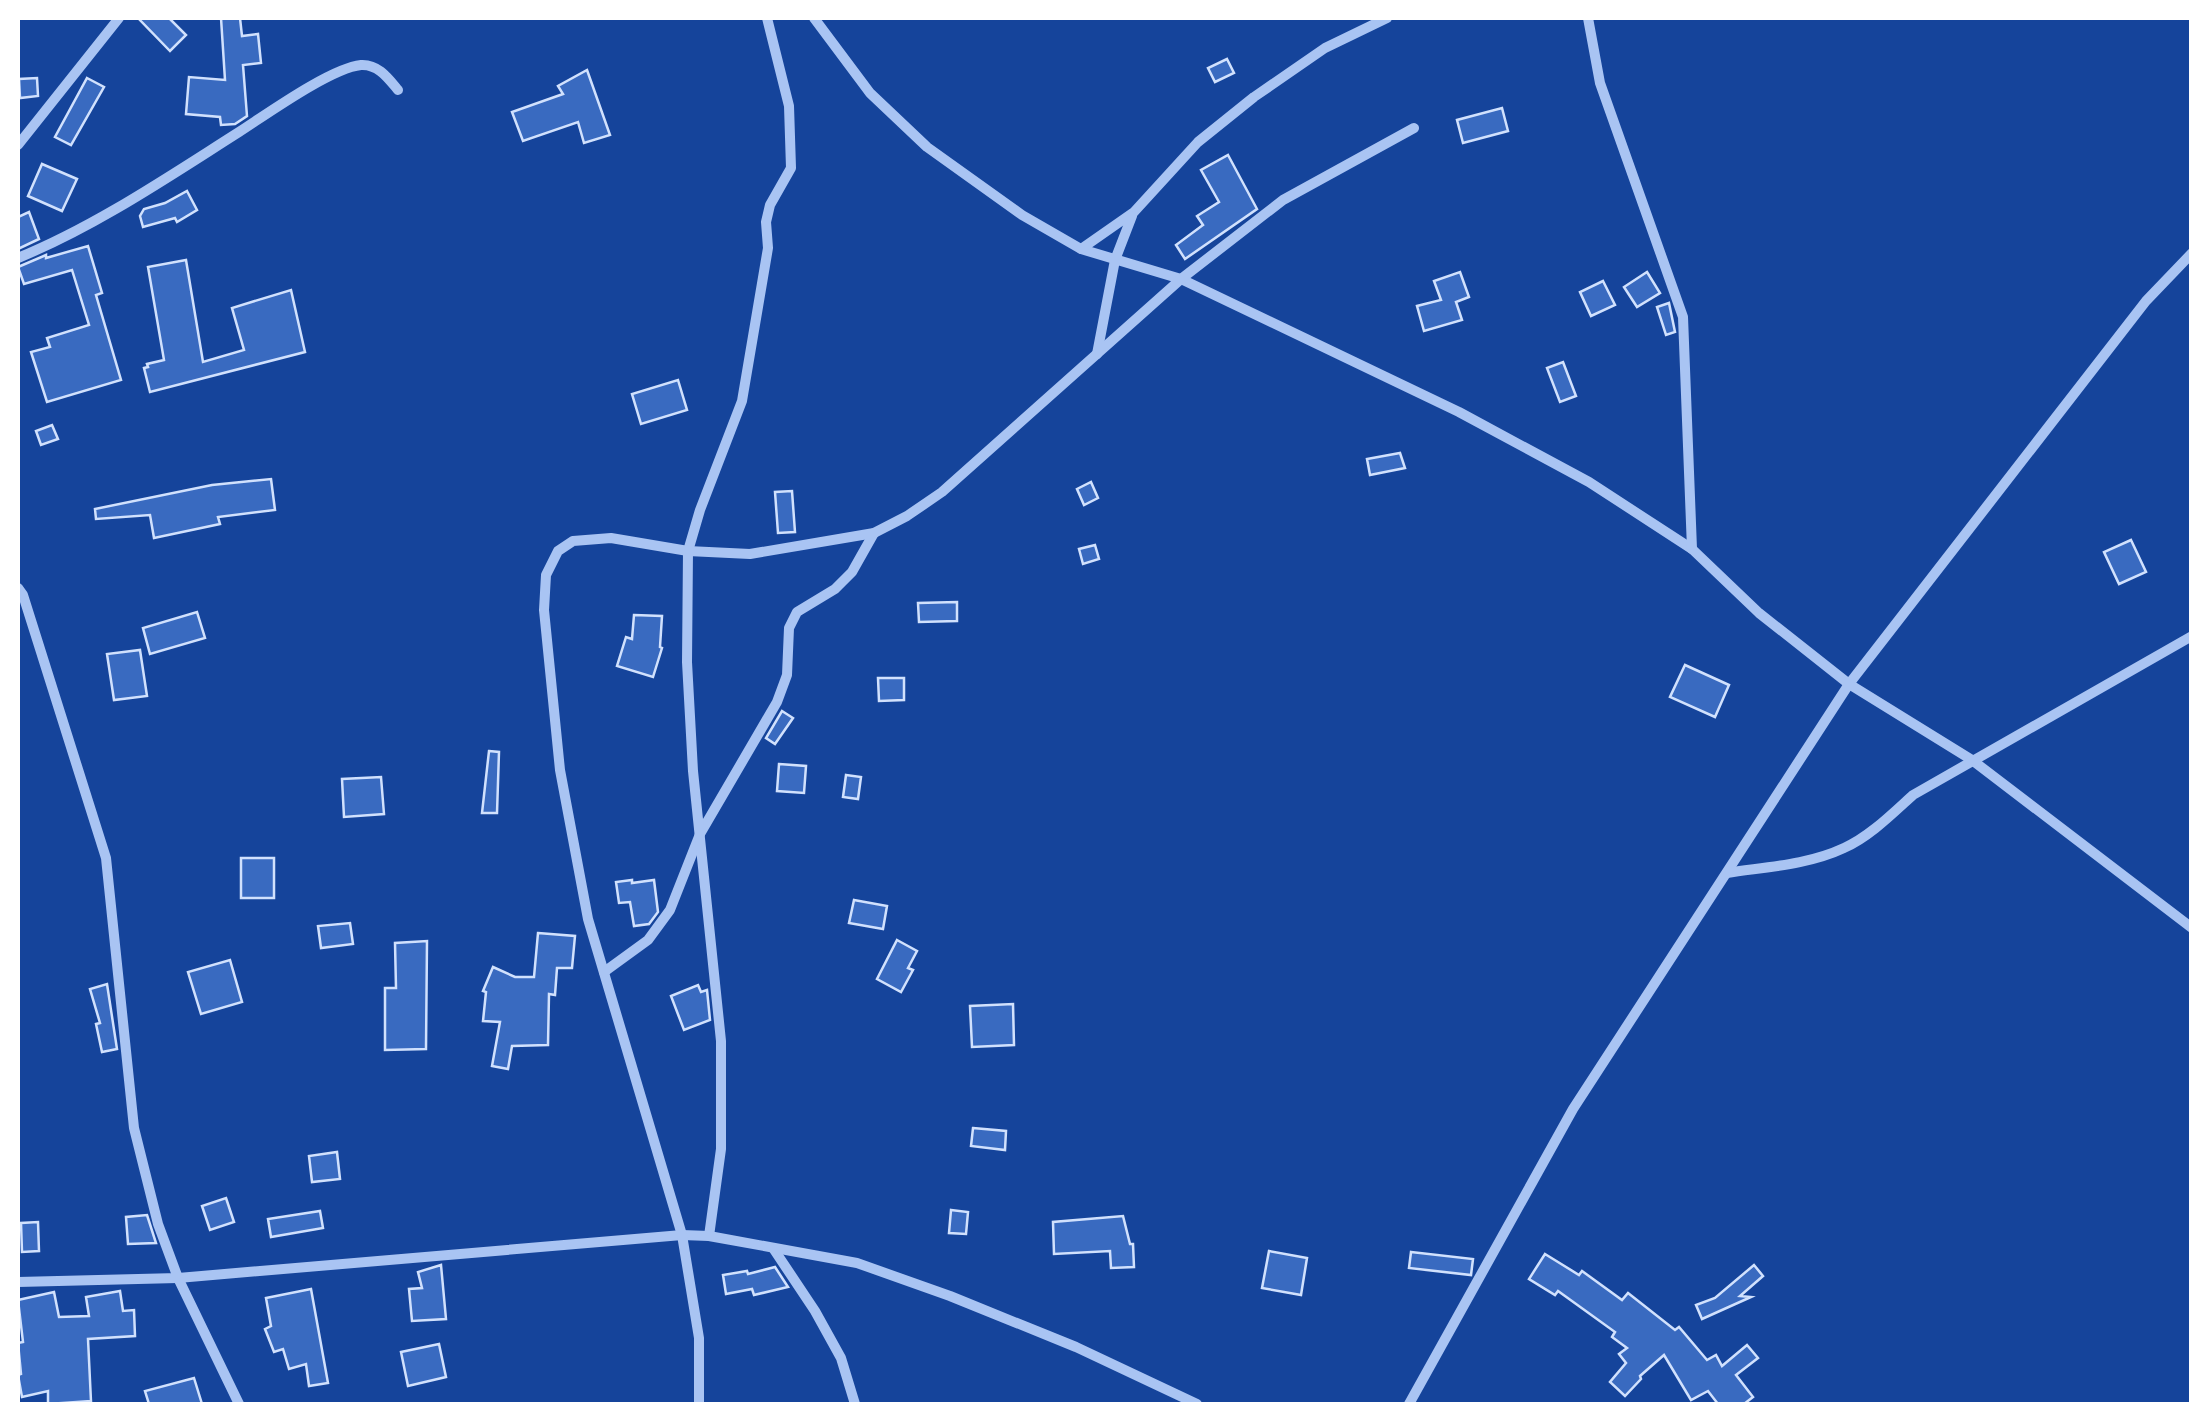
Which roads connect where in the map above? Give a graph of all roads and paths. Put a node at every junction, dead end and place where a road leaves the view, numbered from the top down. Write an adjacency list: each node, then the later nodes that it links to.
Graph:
1 (119, 18): 8 (street)
2 (767, 18): 18 (street)
3 (814, 18): 10 (street)
4 (1387, 18): 9 (street)
5 (1588, 18): 17 (street)
6 (398, 90): 12 (street)
7 (1414, 128): 14 (street)
8 (18, 145)
9 (1134, 212): 10 (street); 13 (street)
10 (1081, 249): 13 (street)
11 (2192, 254): 21 (street)
12 (18, 258)
13 (1116, 260): 14 (street); 15 (street)
14 (1181, 279): 15 (street); 17 (street)
15 (1097, 355): 16 (street)
16 (874, 533): 18 (street); 23 (street)
17 (1692, 550): 21 (street)
18 (688, 551): 23 (street); 26 (street)
19 (18, 588): 30 (street)
20 (2192, 636): 22 (street)
21 (1849, 684): 22 (street); 24 (street)
22 (1972, 760): 24 (street); 25 (street)
23 (700, 834): 26 (street); 28 (street)
24 (1727, 873): 36 (street)
25 (2192, 928)
26 (604, 972): 27 (street)
27 (682, 1235): 28 (street); 30 (street); 33 (street)
28 (709, 1236): 29 (street)
29 (773, 1248): 34 (street); 35 (street)
30 (178, 1278): 31 (street); 32 (street)
31 (18, 1282)
32 (239, 1404)
33 (699, 1404)
34 (855, 1404)
35 (1197, 1404)
36 (1409, 1404)

